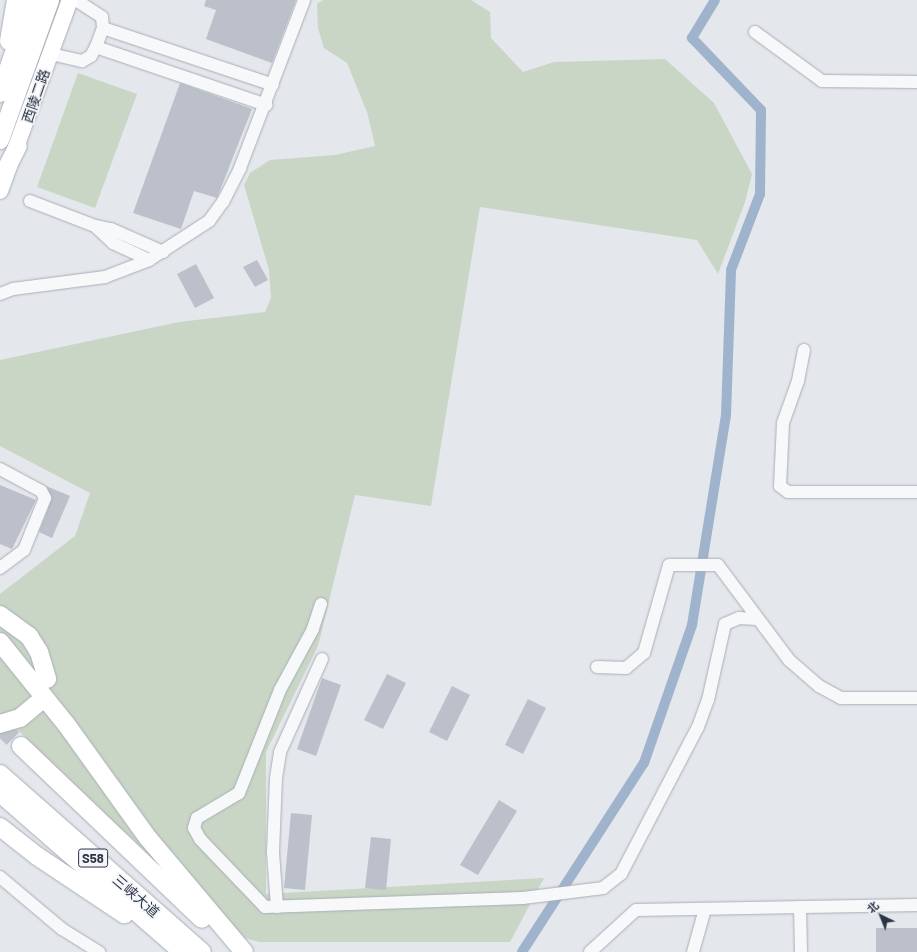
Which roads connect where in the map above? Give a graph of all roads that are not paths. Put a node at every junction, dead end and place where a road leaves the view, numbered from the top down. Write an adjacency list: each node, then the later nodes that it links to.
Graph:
1 (16, 0): 9 (main road); 14 (highway)
2 (32, 0): 14 (highway)
3 (50, 0): 16 (highway)
4 (70, 0): 11 (main road, 西陵二路)
5 (76, 0): 7 (street)
6 (304, 0): 13 (street)
7 (103, 28): 10 (street); 13 (street)
8 (755, 32): 12 (street)
9 (0, 42)
10 (96, 47): 11 (street); 15 (street)
11 (51, 54): 17 (main road, 西陵二路)
12 (917, 82)
13 (273, 85): 15 (street)
14 (0, 92)
15 (266, 105): 22 (street)
16 (0, 140)
17 (18, 146): 18 (highway); 19 (main road, 西陵二路)
18 (0, 182)
19 (0, 191)
20 (30, 201): 21 (street)
21 (95, 226): 22 (street); 23 (street)
22 (163, 252): 23 (street)
23 (149, 260): 24 (street)
24 (0, 294)
25 (804, 350): 27 (street)
26 (0, 469): 28 (street)
27 (917, 492)
28 (0, 568)
29 (321, 604): 45 (street)
30 (0, 615): 35 (highway)
31 (756, 619): 34 (street); 36 (street); 45 (street)
32 (2, 644): 52 (highway)
33 (322, 659): 45 (street)
34 (597, 667)
35 (47, 679)
36 (917, 698)
37 (40, 701): 38 (highway)
38 (0, 724)
39 (21, 746): 52 (highway)
40 (0, 774): 49 (highway, 三峡大道 / S58)
41 (0, 793): 48 (highway, 三峡大道 / S58)
42 (0, 827): 48 (highway)
43 (0, 877): 50 (street)
44 (917, 906): 46 (street)
45 (276, 907)
46 (800, 908): 47 (street); 55 (street)
47 (705, 909): 53 (street); 54 (street)
48 (164, 938): 49 (highway, 三峡大道 / S58)
49 (183, 947): 51 (highway, 三峡大道 / S58)
50 (98, 952)
51 (202, 952)
52 (244, 952)
53 (590, 952)
54 (693, 952)
55 (801, 952)

